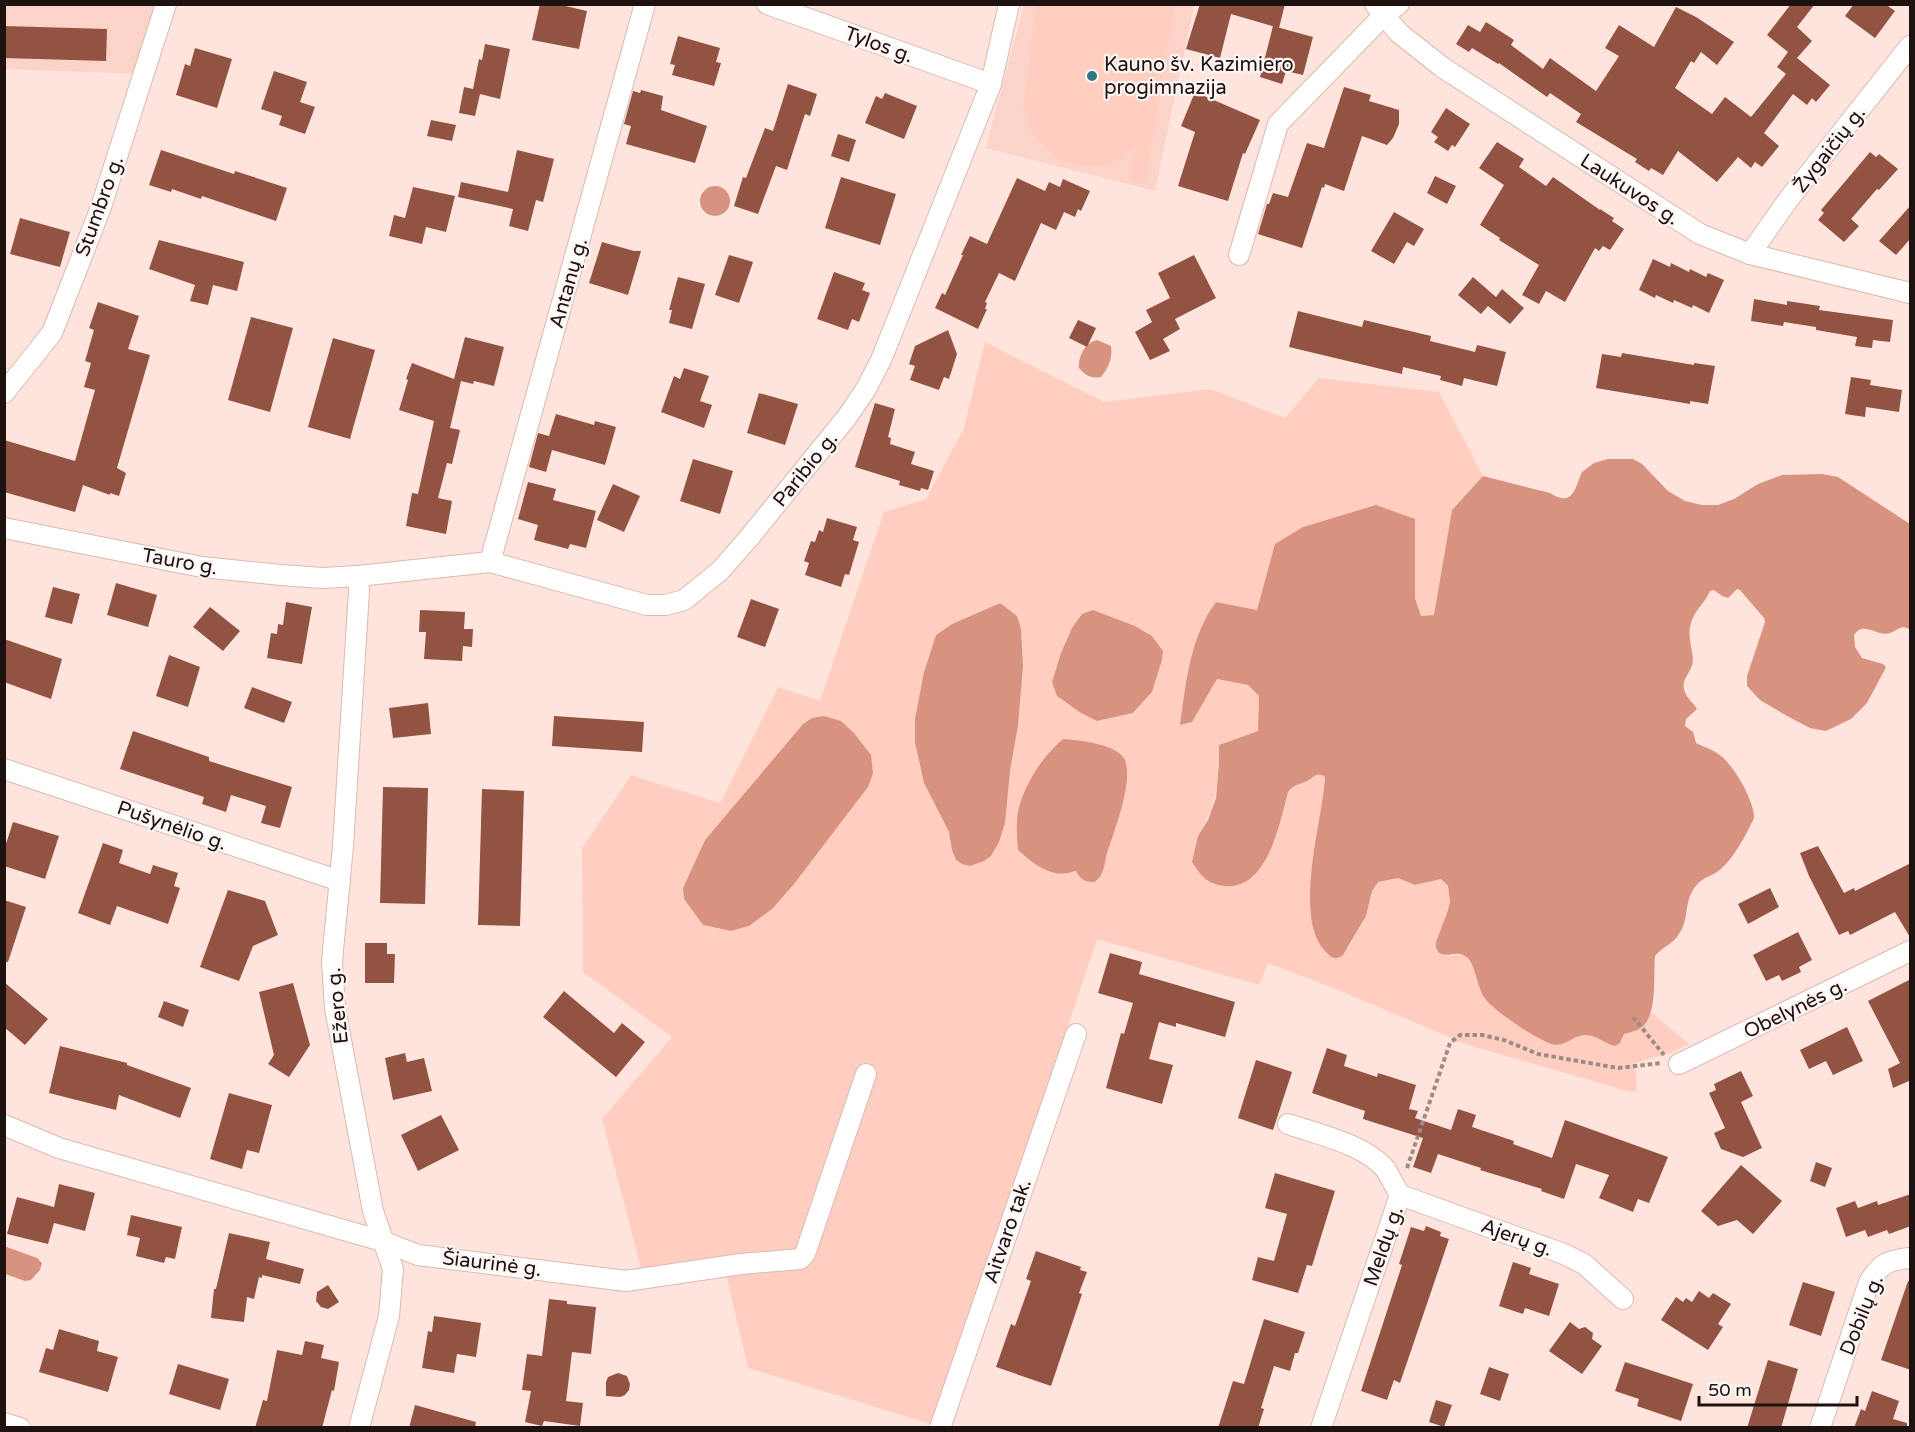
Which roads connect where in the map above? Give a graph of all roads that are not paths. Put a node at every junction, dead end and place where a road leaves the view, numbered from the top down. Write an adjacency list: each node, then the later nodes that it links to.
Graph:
1 (166, 4): 11 (street, Stumbro g.)
2 (645, 4): 13 (street, Antanų g.)
3 (767, 4): 7 (street, Tylos g.)
4 (1008, 4): 7 (street, Paribio g.)
5 (1386, 8): 8 (street, Laukuvos g.); 9 (street, Laukuvos g.)
6 (1907, 56): 8 (street, Žygaičių g.)
7 (992, 84): 13 (street, Paribio g.)
8 (1750, 254): 10 (street, Laukuvos g.)
9 (1239, 255)
10 (1911, 293)
11 (4, 393)
12 (4, 528): 14 (street, Tauro g.)
13 (490, 562): 14 (street, Paribio g.)
14 (358, 576): 16 (street, Ežero g.)
15 (4, 769): 16 (street, Pušynėlio g.)
16 (340, 881): 24 (street, Ežero g.)
17 (1911, 951): 19 (street, Obelynės g.)
18 (1077, 1034): 30 (street, Aitvaro tak.)
19 (1675, 1064)
20 (867, 1074): 24 (street, Šiaurinė g.)
21 (1288, 1124): 23 (street, Meldų g.)
22 (4, 1125): 24 (street, Šiaurinė g.)
23 (1400, 1195): 26 (street, Ajerų g.); 31 (street, Meldų g.)
24 (382, 1241): 29 (street, Ežero g.)
25 (1911, 1257): 32 (street, Dobilų g.)
26 (1623, 1299)
27 (4, 1423): 28 (street)
28 (20, 1428)
29 (359, 1428)
30 (940, 1428)
31 (1321, 1428)
32 (1820, 1428)

